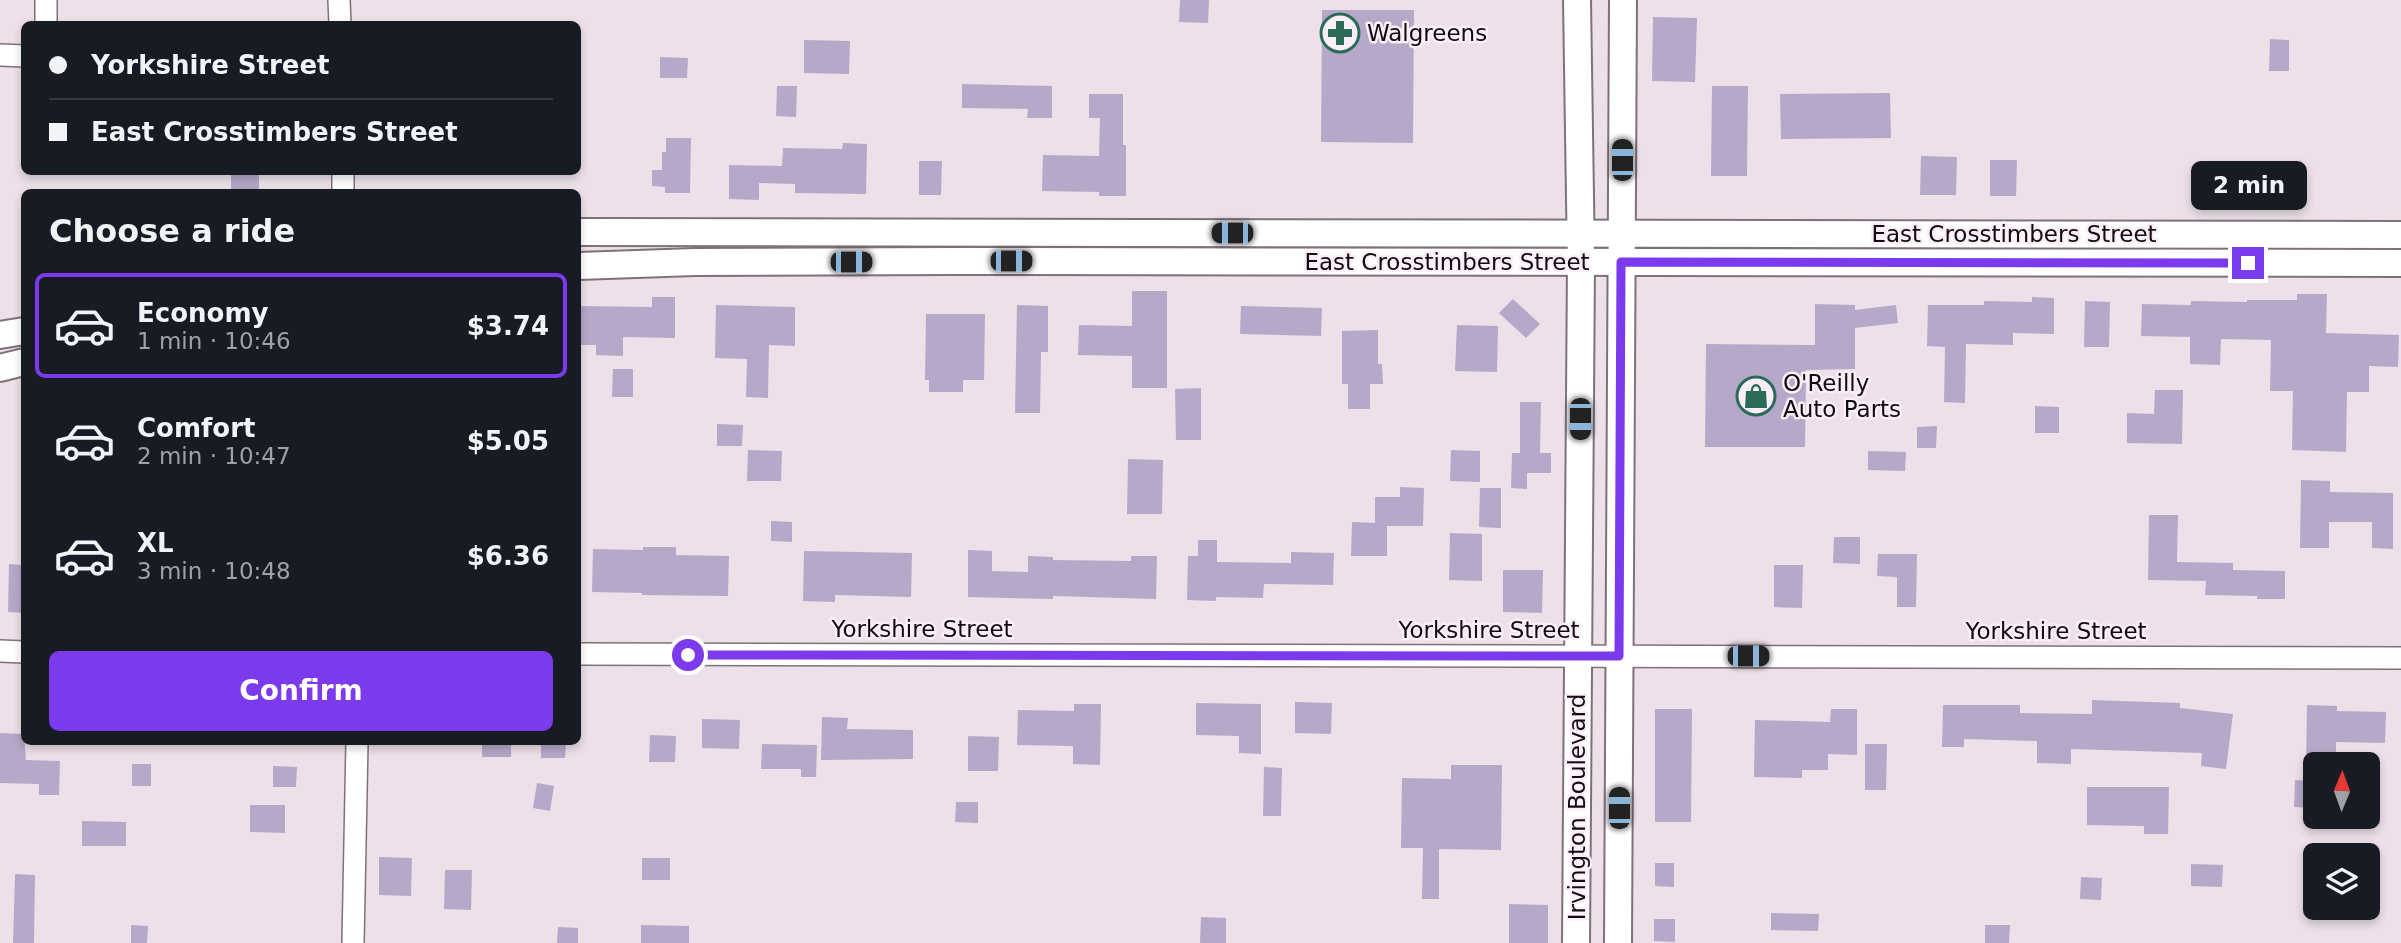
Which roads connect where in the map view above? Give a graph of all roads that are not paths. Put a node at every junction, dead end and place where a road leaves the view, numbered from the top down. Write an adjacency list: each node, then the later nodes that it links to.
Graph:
1 (46, 0): 5 (street)
2 (339, 0): 6 (street)
3 (1577, 0): 14 (main road, Irvington Boulevard)
4 (1623, 0): 13 (main road, Irvington Boulevard)
5 (46, 21)
6 (340, 21)
7 (0, 55): 8 (street)
8 (21, 56)
9 (581, 232): 10 (main road, East Crosstimbers Street)
10 (694, 233): 11 (main road, East Crosstimbers Street); 19 (main road)
11 (958, 233): 12 (main road, East Crosstimbers Street); 18 (main road)
12 (1346, 233): 14 (main road, East Crosstimbers Street); 20 (main road)
13 (1621, 233): 14 (main road, East Crosstimbers Street); 15 (main road, East Crosstimbers Street); 21 (main road, Irvington Boulevard)
14 (1579, 234): 22 (main road, Irvington Boulevard)
15 (1940, 234): 16 (main road, East Crosstimbers Street); 23 (main road)
16 (2249, 235): 17 (main road, East Crosstimbers Street); 24 (main road)
17 (2401, 235)
18 (956, 261): 19 (main road, East Crosstimbers Street); 20 (main road, East Crosstimbers Street)
19 (695, 262): 26 (main road, East Crosstimbers Street)
20 (1345, 262): 22 (main road, East Crosstimbers Street)
21 (1621, 262): 22 (main road, East Crosstimbers Street); 23 (main road, East Crosstimbers Street); 32 (main road, Irvington Boulevard)
22 (1581, 263): 31 (main road, Irvington Boulevard)
23 (1938, 263): 24 (main road, East Crosstimbers Street)
24 (2248, 263): 25 (main road, East Crosstimbers Street)
25 (2401, 263)
26 (581, 266)
27 (21, 332): 28 (main road)
28 (0, 335)
29 (21, 363): 30 (main road)
30 (0, 368)
31 (1580, 446): 32 (main road); 37 (main road, Irvington Boulevard)
32 (1620, 446): 36 (main road, Irvington Boulevard)
33 (0, 652): 34 (street)
34 (21, 652)
35 (581, 654): 37 (street, Yorkshire Street)
36 (1619, 656): 37 (street, Yorkshire Street); 38 (street, Yorkshire Street); 40 (main road, Irvington Boulevard)
37 (1577, 657): 41 (main road, Irvington Boulevard)
38 (2401, 658)
39 (357, 745): 42 (street)
40 (1619, 859): 41 (main road); 44 (main road, Irvington Boulevard)
41 (1576, 860): 43 (main road, Irvington Boulevard)
42 (353, 943)
43 (1576, 943)
44 (1618, 943)

